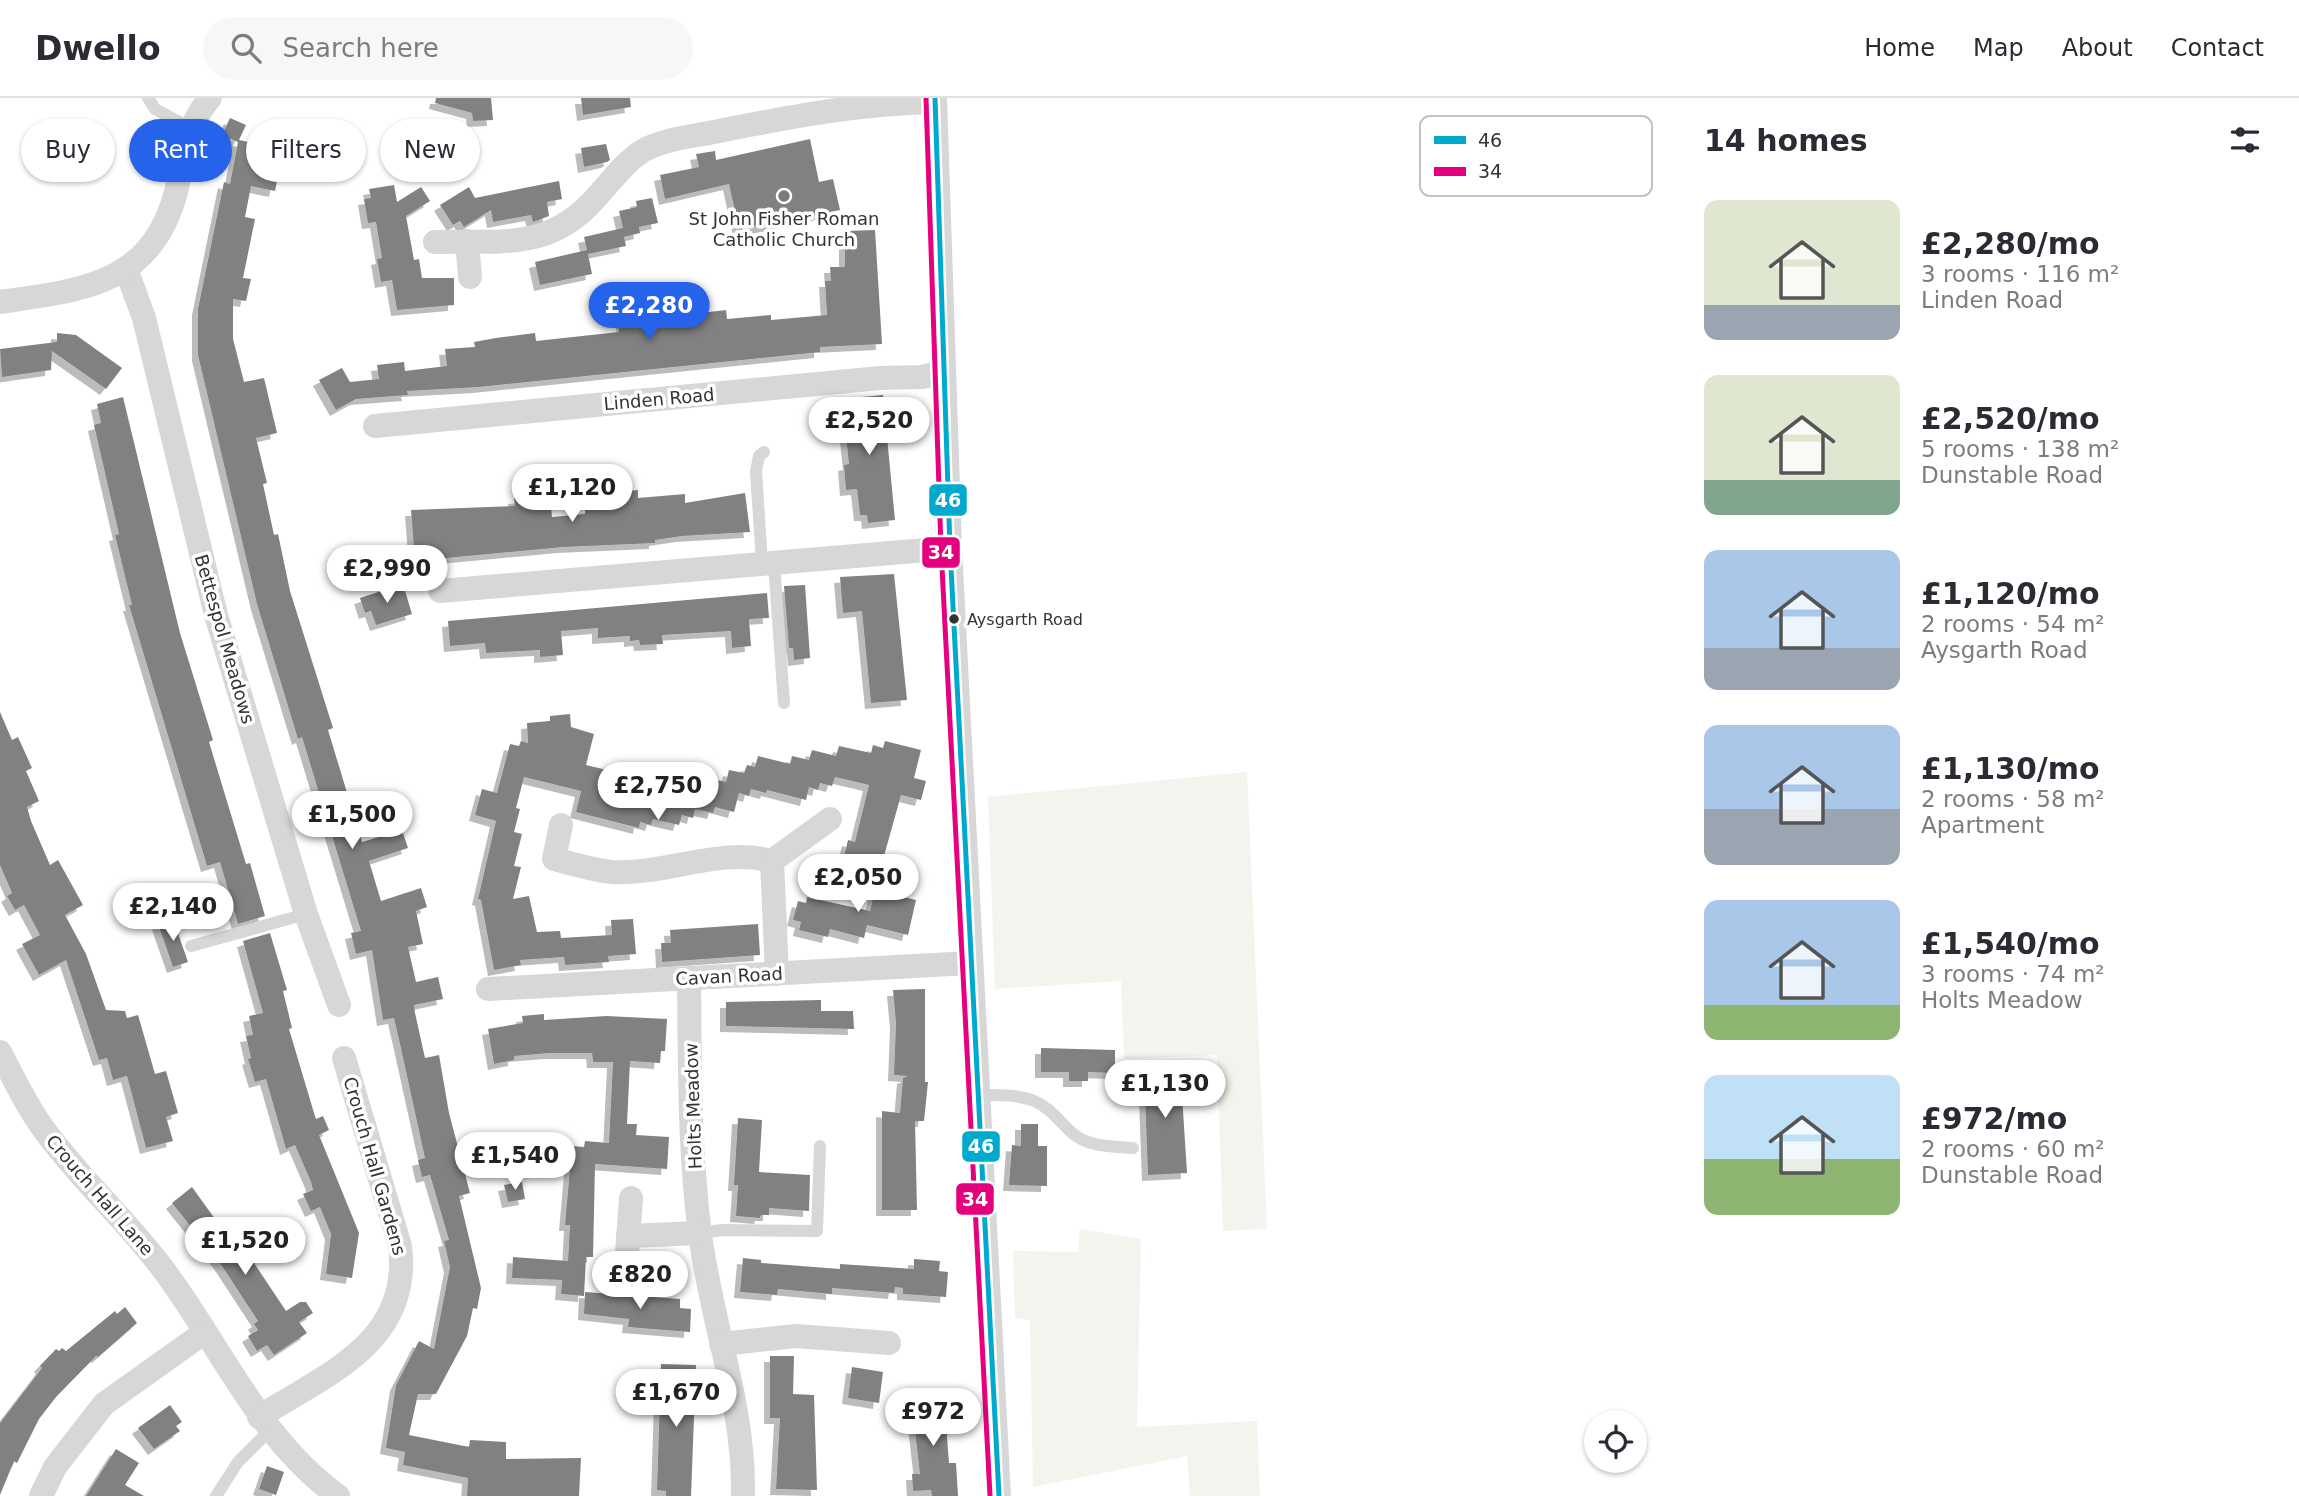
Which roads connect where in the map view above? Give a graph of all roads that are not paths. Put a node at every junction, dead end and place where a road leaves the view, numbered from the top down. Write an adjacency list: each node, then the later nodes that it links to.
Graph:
1 (148, 98): 4 (lane)
2 (210, 98): 5 (street)
3 (935, 100): 7 (street); 12 (street)
4 (174, 119)
5 (197, 119)
6 (177, 182): 9 (street)
7 (467, 241): 8 (street); 10 (street)
8 (435, 242)
9 (126, 269): 11 (street); 22 (street, Bettespol Meadows)
10 (470, 277)
11 (0, 302)
12 (943, 372): 13 (street, Linden Road); 15 (street)
13 (375, 426)
14 (764, 452): 16 (lane)
15 (950, 548): 16 (street); 24 (street)
16 (768, 564): 17 (street); 18 (lane)
17 (440, 591)
18 (784, 703)
19 (830, 819): 21 (street)
20 (561, 825): 21 (street)
21 (772, 861): 25 (street)
22 (306, 914): 23 (lane); 28 (street, Bettespol Meadows)
23 (191, 946)
24 (970, 963): 25 (street, Cavan Road); 31 (street)
25 (777, 974): 26 (street, Cavan Road)
26 (689, 978): 27 (street, Cavan Road); 35 (street, Holts Meadow)
27 (488, 989)
28 (339, 1005)
29 (0, 1052): 38 (street, Crouch Hall Lane)
30 (344, 1058): 41 (street, Crouch Hall Gardens)
31 (977, 1095): 33 (lane); 46 (street)
32 (820, 1146): 35 (lane)
33 (1133, 1148)
34 (631, 1198): 36 (street)
35 (700, 1233): 36 (street); 40 (street, Holts Meadow)
36 (628, 1236): 37 (street)
37 (626, 1267)
38 (205, 1332): 41 (street, Crouch Hall Lane); 42 (street)
39 (888, 1343): 40 (street)
40 (721, 1344): 45 (street, Holts Meadow)
41 (265, 1424): 43 (lane); 44 (street, Crouch Hall Lane)
42 (41, 1496)
43 (216, 1496)
44 (338, 1496)
45 (743, 1496)
46 (999, 1496)

